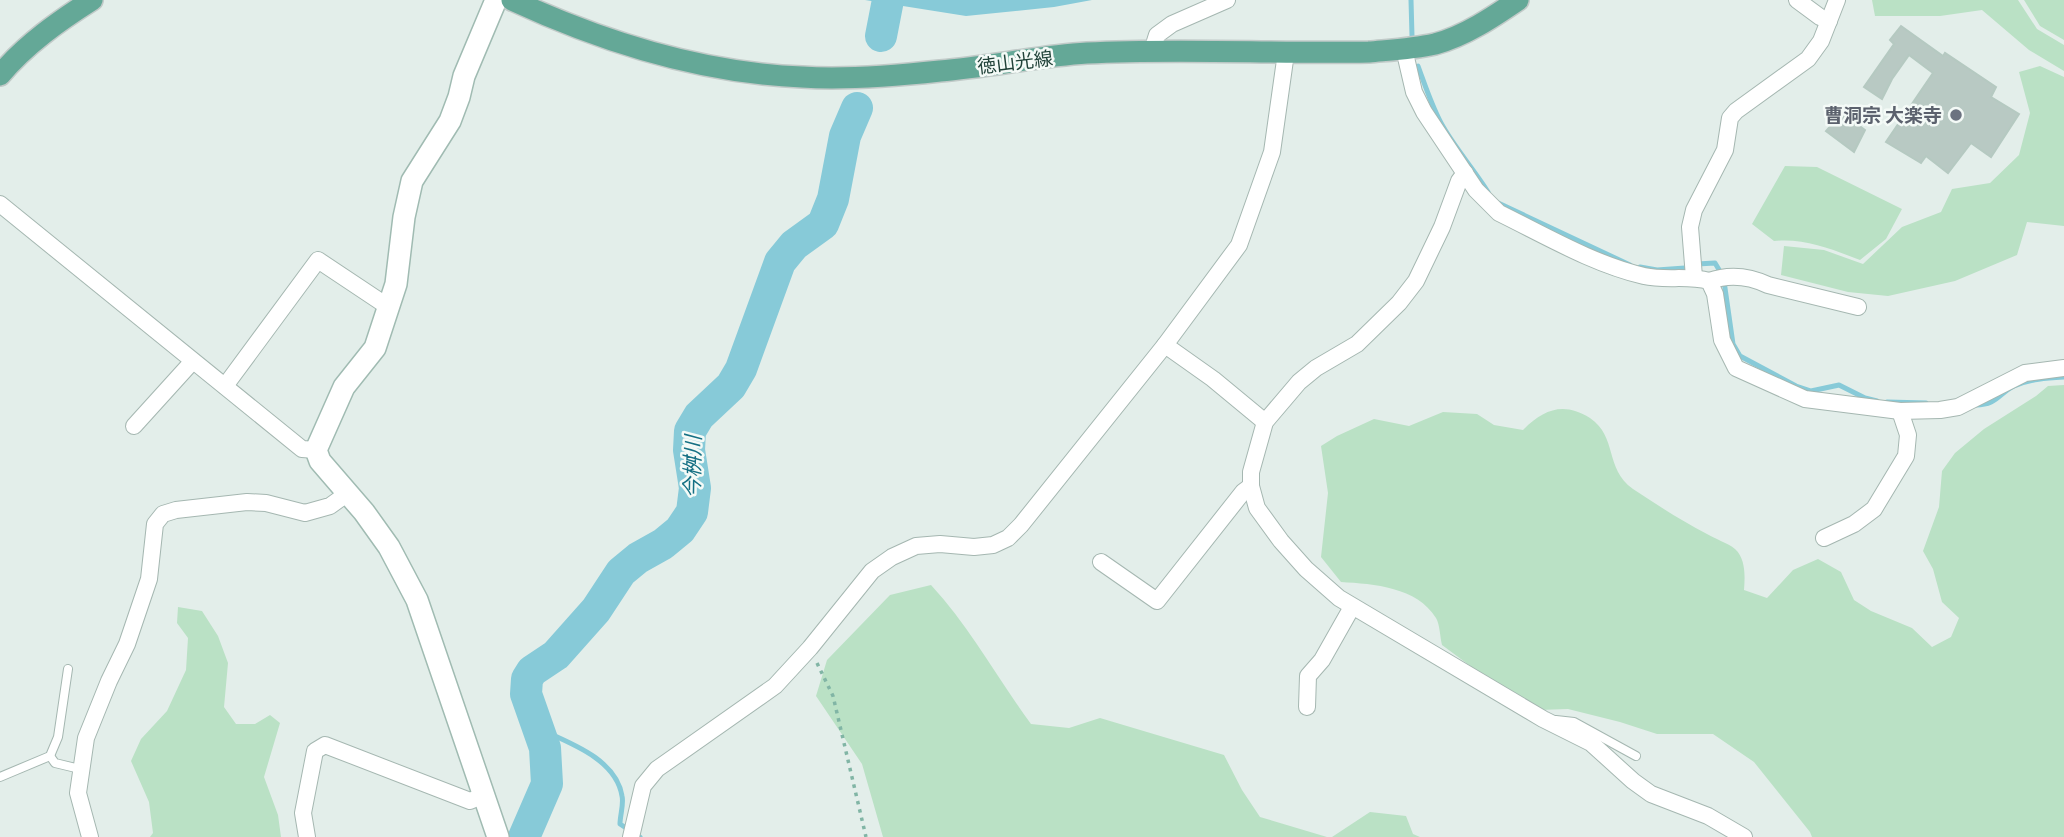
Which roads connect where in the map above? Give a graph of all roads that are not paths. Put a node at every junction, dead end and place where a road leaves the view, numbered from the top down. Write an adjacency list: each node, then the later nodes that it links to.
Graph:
1 (93, 0): 12 (main road)
2 (496, 0): 17 (street)
3 (512, 0): 10 (main road, 徳山光線)
4 (1227, 0): 10 (street)
5 (1518, 0): 9 (main road, 徳山光線)
6 (1797, 0): 8 (street)
7 (1837, 0): 8 (street)
8 (1829, 21): 15 (street)
9 (1404, 49): 11 (main road, 徳山光線); 13 (street)
10 (1152, 51): 11 (main road, 徳山光線)
11 (1286, 53): 18 (street)
12 (0, 75)
13 (1465, 173): 15 (street); 23 (street)
14 (0, 204): 19 (street)
15 (1701, 279): 16 (street); 22 (street)
16 (1858, 307)
17 (390, 308): 21 (street); 25 (street)
18 (1165, 345): 23 (street); 42 (street)
19 (192, 362): 21 (street); 24 (street)
20 (2064, 368): 22 (street)
21 (225, 386): 25 (street)
22 (1900, 411): 28 (street)
23 (1265, 422): 26 (street)
24 (134, 426)
25 (316, 450): 27 (street)
26 (1251, 486): 29 (street); 30 (street)
27 (348, 493): 36 (street); 38 (street)
28 (1824, 538)
29 (1101, 562)
30 (1352, 607): 32 (street); 33 (street)
31 (68, 669): 34 (lane)
32 (1307, 707)
33 (1543, 719): 35 (lane); 43 (street)
34 (50, 756): 36 (lane); 37 (lane)
35 (1636, 756)
36 (80, 769): 39 (street)
37 (0, 777)
38 (484, 795): 40 (street); 41 (street)
39 (90, 837)
40 (307, 837)
41 (498, 837)
42 (631, 837)
43 (1744, 837)

